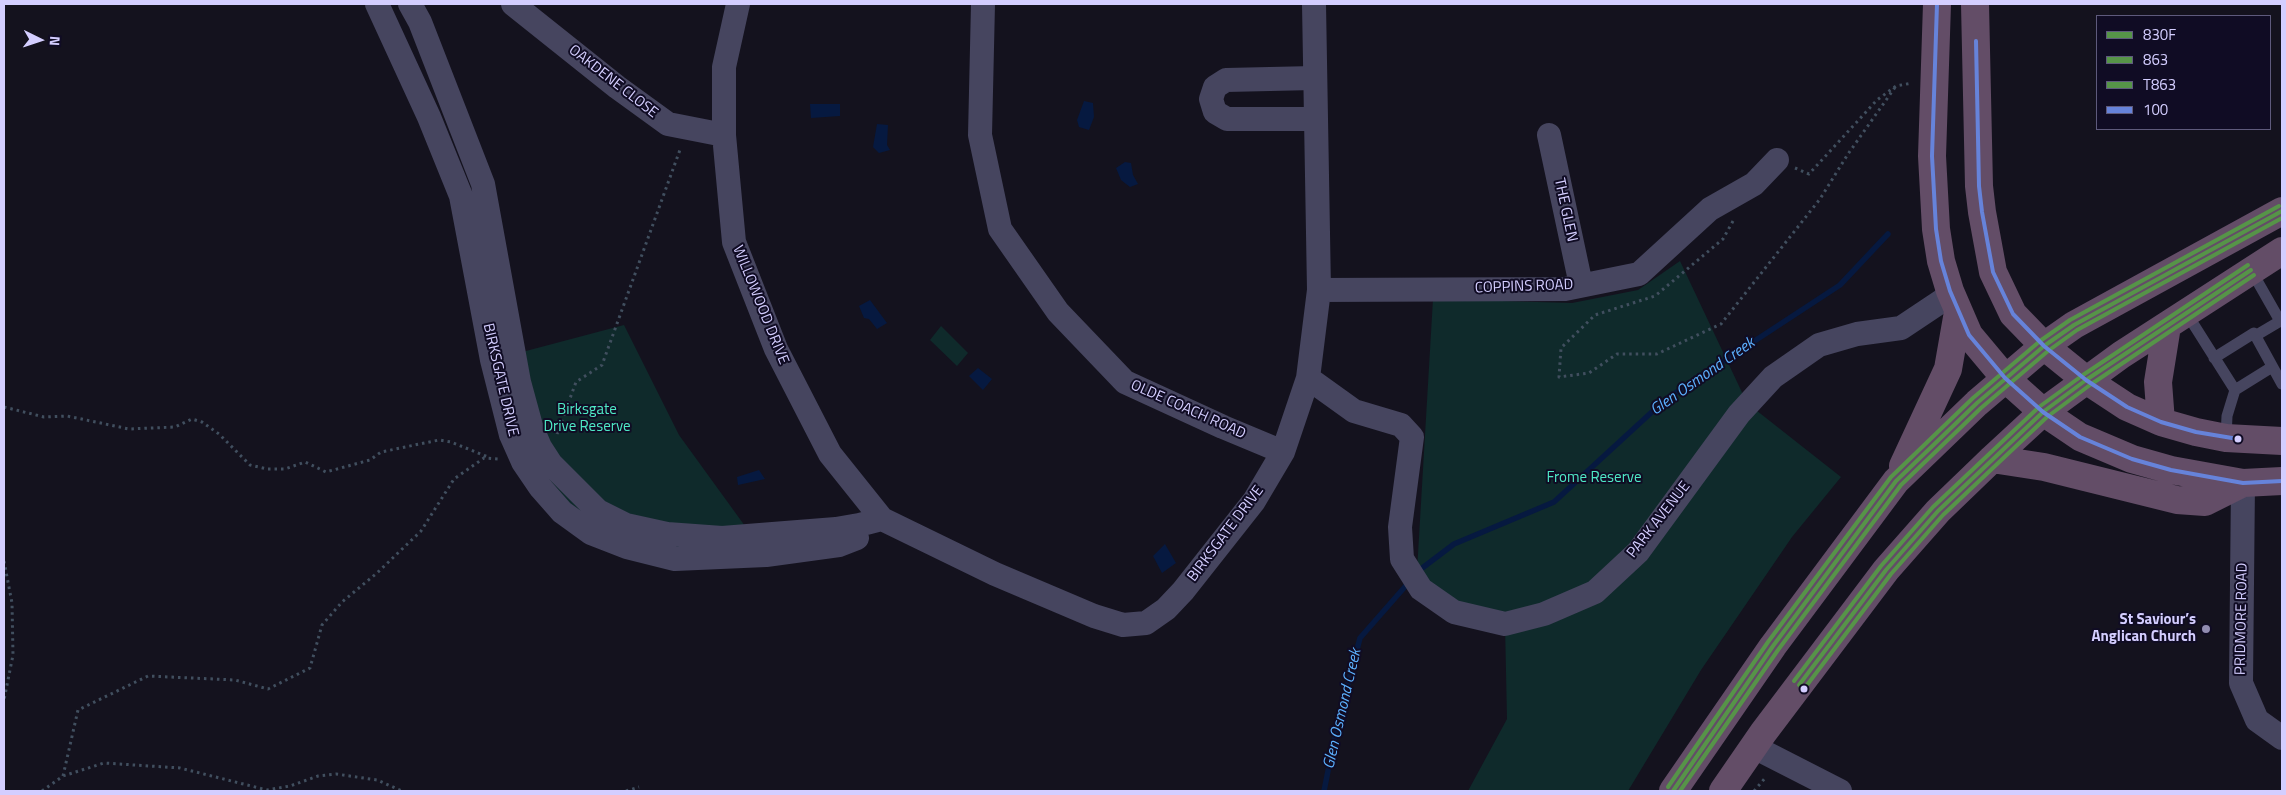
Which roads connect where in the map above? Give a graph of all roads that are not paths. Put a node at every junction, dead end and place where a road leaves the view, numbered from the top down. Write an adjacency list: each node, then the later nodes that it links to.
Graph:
1 (377, 4): 40 (street, BIRKSGATE DRIVE)
2 (410, 4): 40 (street, BIRKSGATE DRIVE)
3 (513, 4): 11 (street, OAKDENE CLOSE)
4 (738, 4): 11 (street, WILLOWOOD DRIVE)
5 (984, 4): 35 (street, OLDE COACH ROAD)
6 (1314, 4): 9 (street, BIRKSGATE DRIVE)
7 (1937, 4): 19 (highway)
8 (1975, 4): 23 (highway)
9 (1314, 78): 10 (street, BIRKSGATE DRIVE); 10 (street)
10 (1315, 120): 18 (street, BIRKSGATE DRIVE)
11 (724, 135): 40 (street, WILLOWOOD DRIVE)
12 (1550, 135): 17 (street, THE GLEN)
13 (1776, 160): 17 (street, COPPINS ROAD)
14 (2282, 211): 15 (highway)
15 (2255, 225): 16 (highway); 23 (highway)
16 (2269, 259): 20 (highway); 21 (lane)
17 (1581, 285): 18 (street, COPPINS ROAD)
18 (1319, 290): 26 (street, BIRKSGATE DRIVE)
19 (1954, 301): 26 (street, PARK AVENUE); 27 (highway); 37 (highway)
20 (2177, 320): 24 (lane); 28 (highway); 32 (highway)
21 (2281, 320): 22 (lane)
22 (2255, 336): 24 (lane); 25 (lane)
23 (2044, 346): 27 (highway); 28 (highway)
24 (2214, 358): 30 (lane)
25 (2272, 367): 29 (lane); 30 (lane)
26 (1308, 378): 35 (street, BIRKSGATE DRIVE)
27 (2005, 378): 31 (highway); 37 (highway)
28 (2086, 380): 31 (highway); 32 (highway)
29 (2282, 384)
30 (2234, 390): 33 (lane)
31 (2043, 412): 36 (highway); 39 (highway)
32 (2161, 422): 33 (highway)
33 (2226, 438): 34 (highway)
34 (2282, 441)
35 (1283, 452): 40 (street, BIRKSGATE DRIVE)
36 (1992, 459): 39 (highway); 42 (highway)
37 (1896, 481): 43 (highway)
38 (2282, 481): 39 (highway)
39 (2243, 483): 41 (street, PRIDMORE ROAD)
40 (882, 519)
41 (2282, 738)
42 (1754, 747): 44 (highway); 45 (street)
43 (1673, 791)
44 (1723, 791)
45 (1840, 791)

